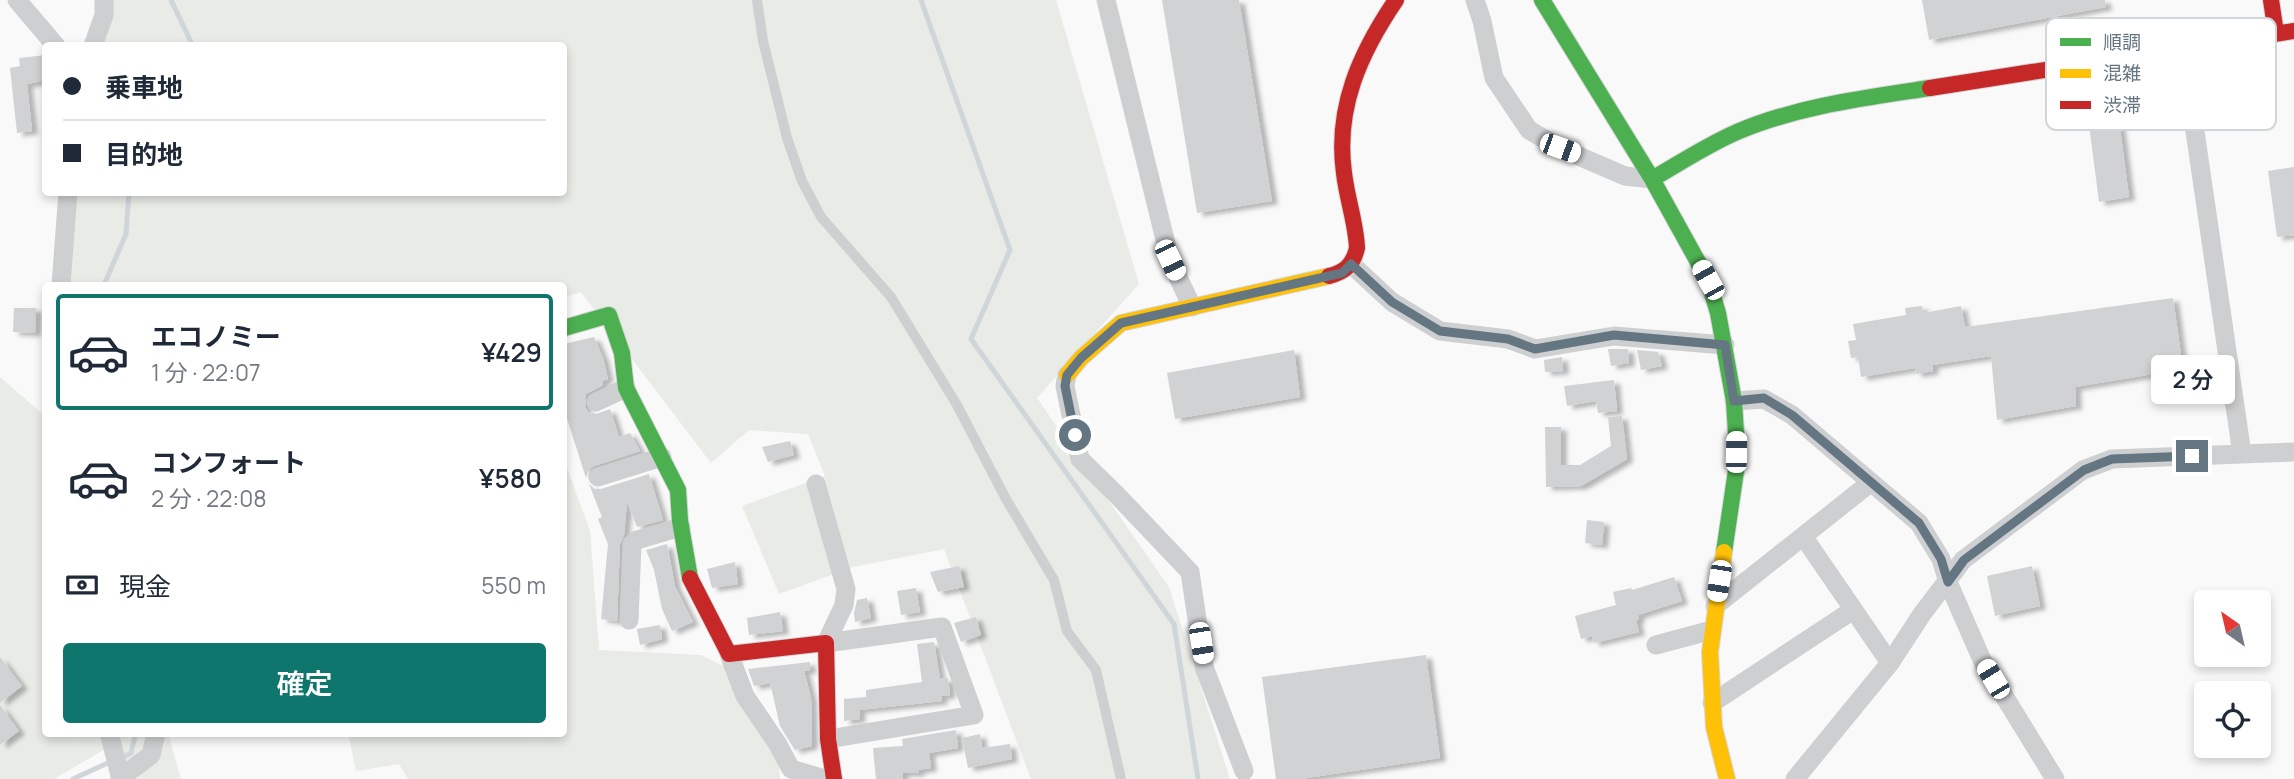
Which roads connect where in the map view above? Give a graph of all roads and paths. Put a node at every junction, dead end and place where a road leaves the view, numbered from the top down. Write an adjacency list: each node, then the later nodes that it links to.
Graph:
1 (17, 0): 12 (street)
2 (104, 0): 13 (street)
3 (757, 0): 52 (lane)
4 (1106, 0): 20 (street)
5 (1396, 0): 18 (street)
6 (1475, 0): 16 (street)
7 (1542, 0): 16 (street)
8 (2271, 0): 9 (street)
9 (2274, 18)
10 (2294, 31): 11 (street)
11 (2276, 33)
12 (53, 42)
13 (94, 42)
14 (2046, 70): 16 (street)
15 (2195, 130): 28 (street)
16 (1652, 179): 22 (street)
17 (68, 196): 19 (street)
18 (1351, 264): 20 (street); 22 (street)
19 (61, 282)
20 (1192, 307): 23 (street)
21 (567, 327): 24 (street)
22 (1725, 345): 25 (street)
23 (1067, 375): 48 (street)
24 (625, 388): 26 (street); 29 (street)
25 (1734, 401): 31 (street); 36 (street)
26 (596, 402)
27 (2294, 452): 28 (street)
28 (2242, 454): 35 (street)
29 (662, 457): 30 (street); 33 (street)
30 (598, 477)
31 (1870, 483): 34 (street); 35 (street)
32 (816, 484): 40 (street)
33 (681, 527): 38 (street); 42 (street)
34 (1803, 536): 36 (street); 37 (street)
35 (1948, 582): 43 (street); 55 (street)
36 (1715, 606): 39 (street)
37 (1853, 610): 43 (street); 44 (street)
38 (629, 620)
39 (1713, 631): 41 (street); 44 (street)
40 (826, 643): 42 (street); 47 (street); 47 (street)
41 (1656, 645)
42 (729, 654): 50 (street)
43 (1890, 663): 54 (street)
44 (1712, 703): 53 (street)
45 (110, 737): 49 (street)
46 (155, 737): 49 (street)
47 (828, 739): 51 (street)
48 (1244, 771)
49 (121, 778)
50 (825, 779)
51 (834, 779)
52 (1121, 779)
53 (1727, 779)
54 (1794, 779)
55 (2055, 779)

